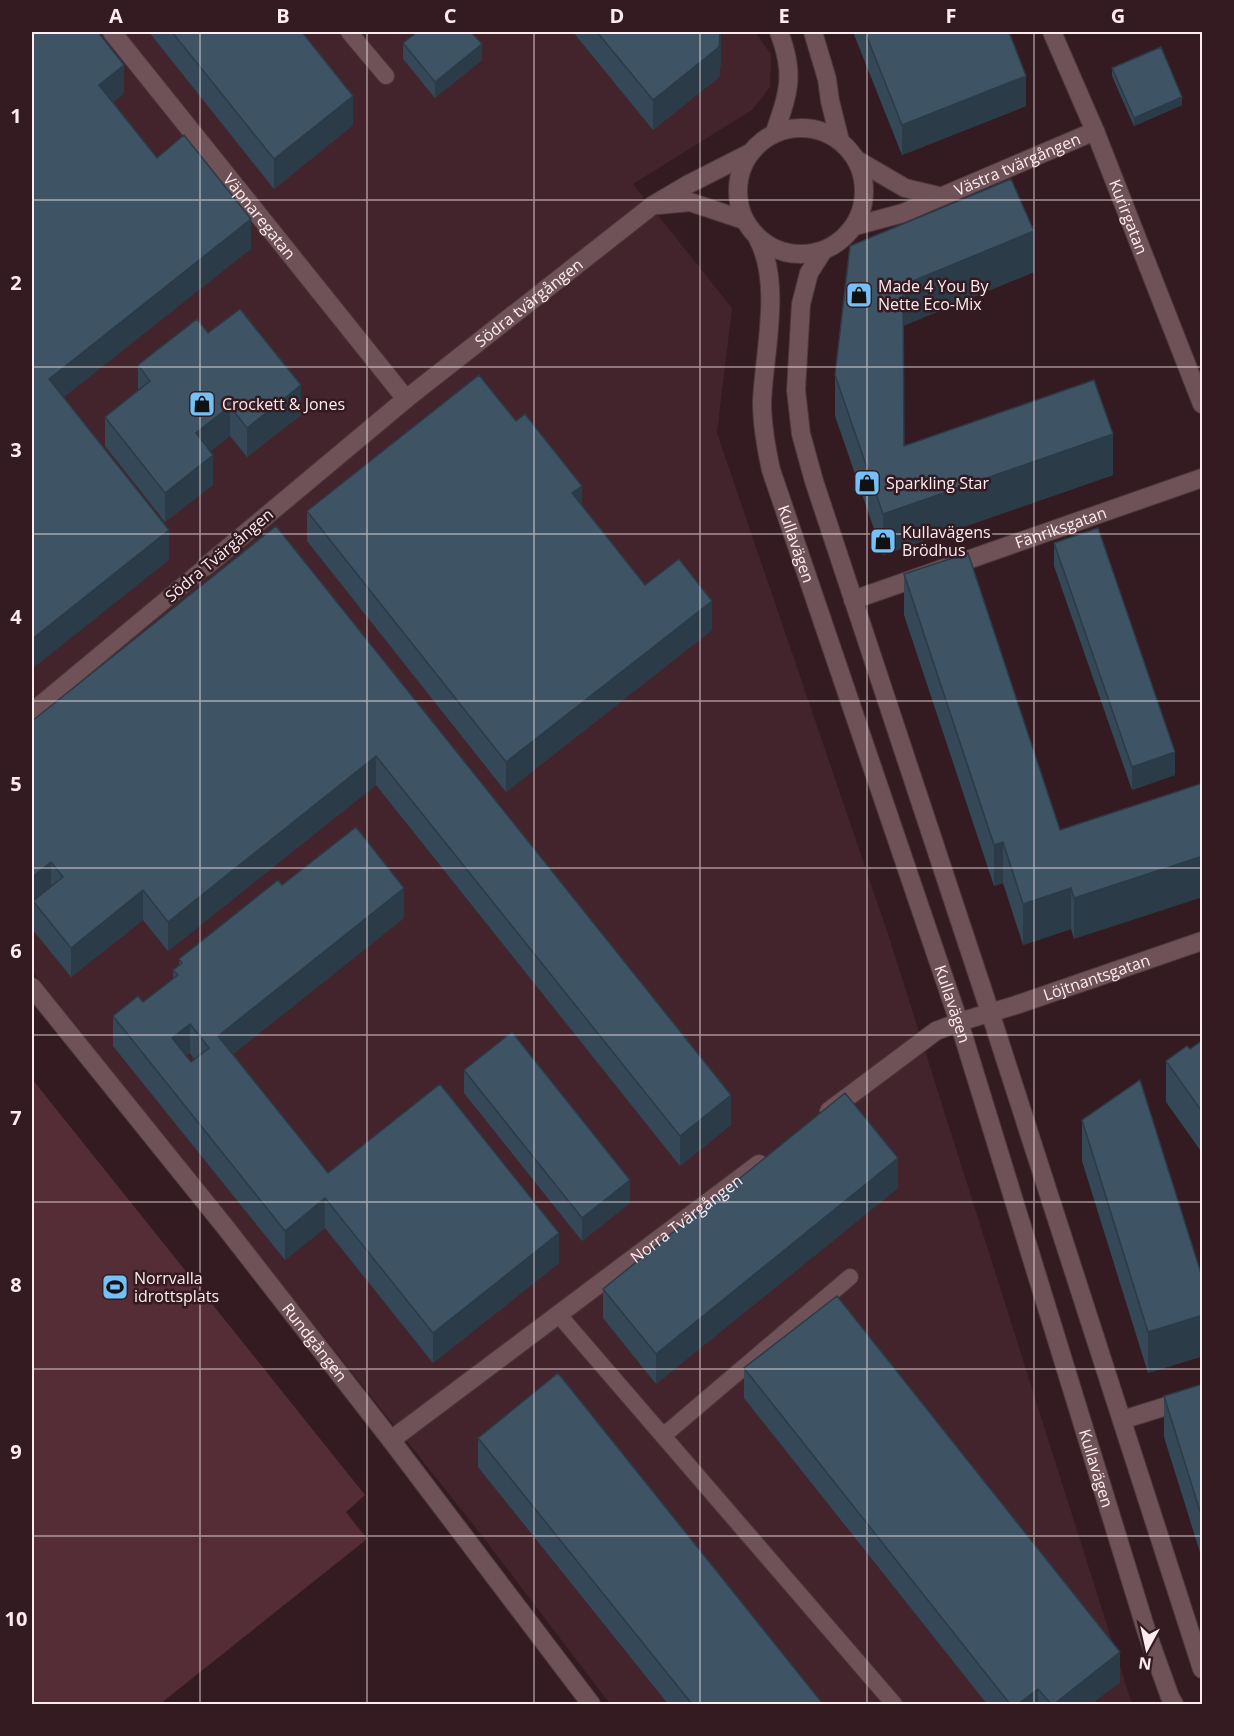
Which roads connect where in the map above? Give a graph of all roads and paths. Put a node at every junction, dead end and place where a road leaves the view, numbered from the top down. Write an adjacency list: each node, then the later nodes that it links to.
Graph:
1 (112, 32): 18 (street, Väpnaregatan)
2 (350, 32): 6 (lane)
3 (779, 32): 8 (street)
4 (813, 32): 9 (street)
5 (1052, 32): 7 (street, Kurirgatan)
6 (386, 76)
7 (1095, 131): 12 (street, Västra tvärgången); 19 (street, Kurirgatan)
8 (775, 132): 9 (street); 10 (street)
9 (840, 141): 11 (street)
10 (750, 153): 13 (street, Södra tvärgången); 14 (street)
11 (857, 160): 12 (street, Västra tvärgången); 15 (street)
12 (939, 196): 15 (street, Västra tvärgången)
13 (653, 205): 14 (street); 18 (street, Södra tvärgången)
14 (744, 220): 16 (street)
15 (855, 226): 17 (street)
16 (758, 239): 17 (street); 27 (street, Kullavägen)
17 (824, 250): 22 (street, Kullavägen)
18 (406, 399): 21 (street, Södra Tvärgången)
19 (1203, 404)
20 (1203, 478): 22 (street, Fänriksgatan)
21 (205, 567): 23 (lane, Södra Tvärgången)
22 (853, 600): 26 (street, Kullavägen)
23 (32, 711)
24 (1203, 941): 26 (street, Löjtnantsgatan)
25 (32, 987): 35 (street, Rundgången)
26 (990, 1011): 27 (street); 33 (street, Kullavägen)
27 (959, 1022): 28 (street); 39 (street, Kullavägen)
28 (813, 1123)
29 (775, 1151): 31 (street, Norra Tvärgången)
30 (850, 1276): 34 (lane)
31 (558, 1314): 34 (lane); 35 (street, Norra Tvärgången)
32 (1203, 1395): 33 (street)
33 (1122, 1420): 36 (street, Kullavägen)
34 (663, 1436): 38 (lane)
35 (391, 1440): 37 (street, Rundgången)
36 (1203, 1669)
37 (591, 1704)
38 (894, 1704)
39 (1174, 1704)

